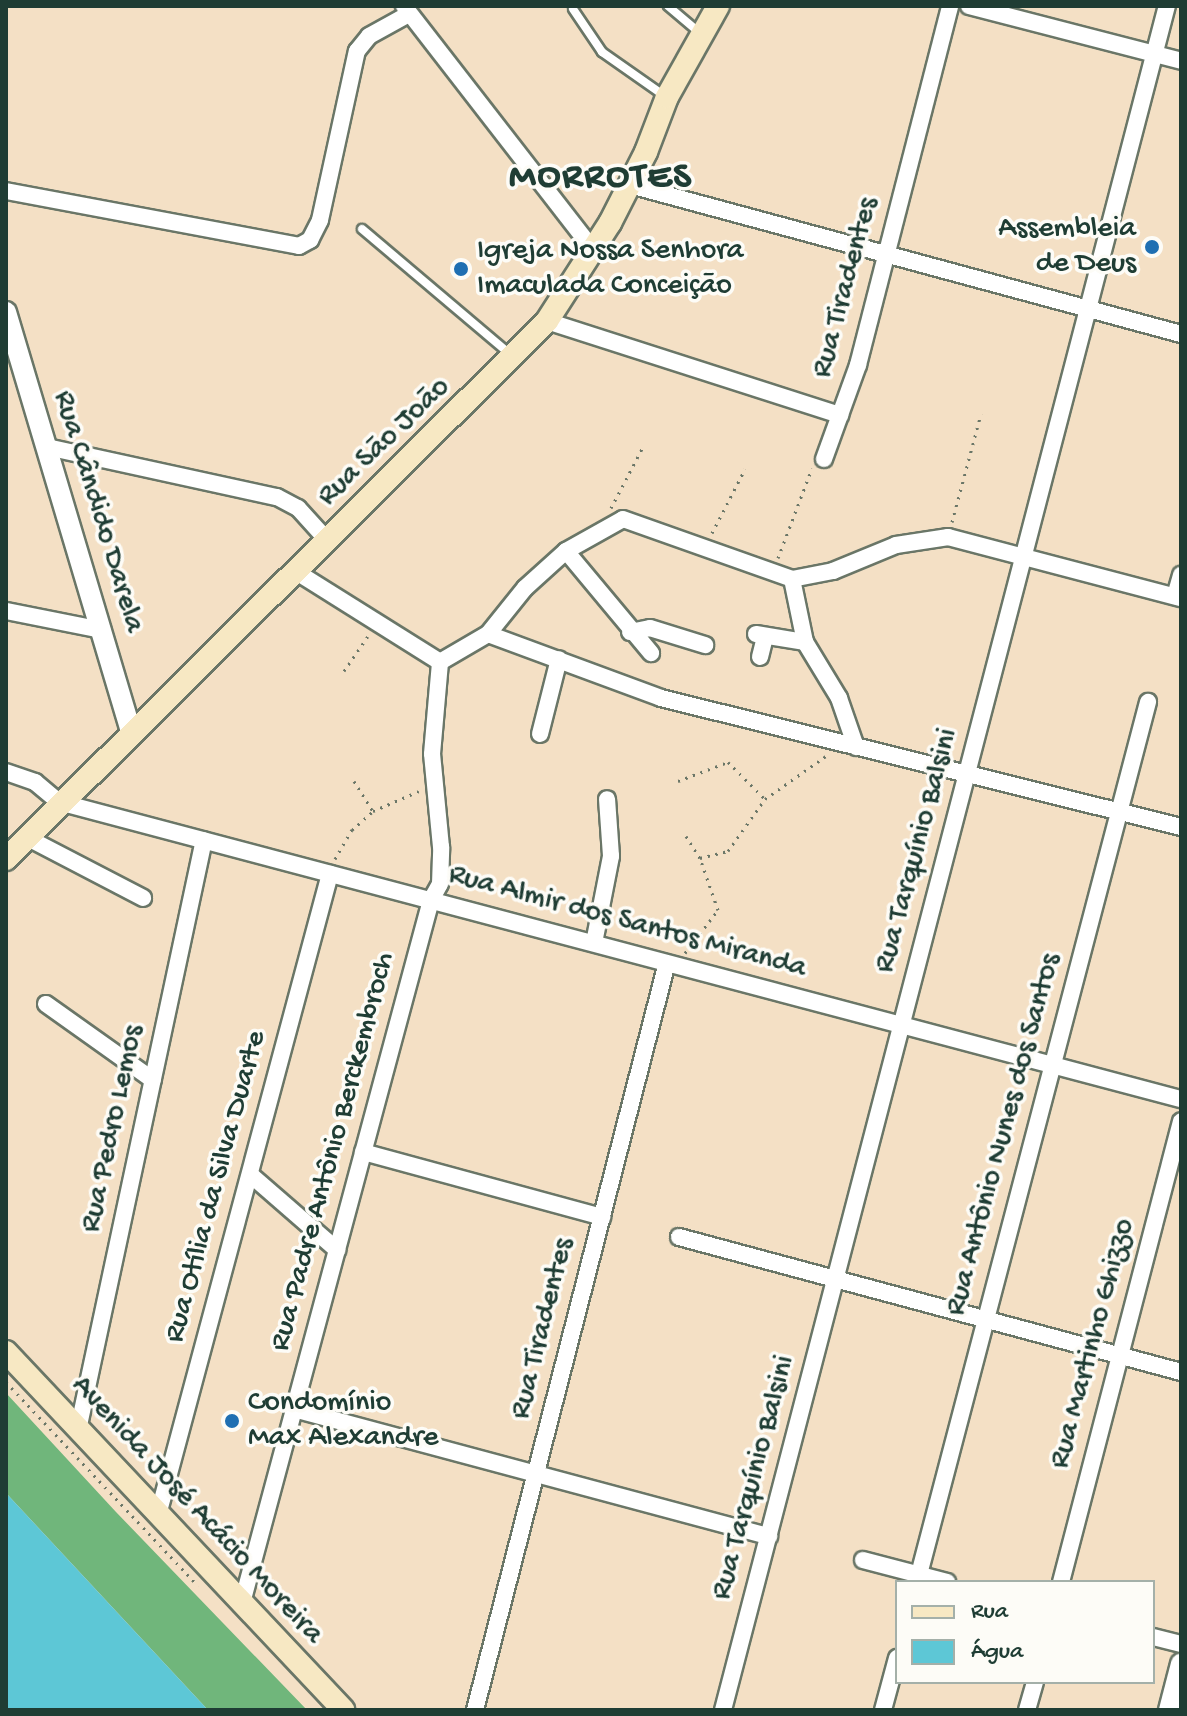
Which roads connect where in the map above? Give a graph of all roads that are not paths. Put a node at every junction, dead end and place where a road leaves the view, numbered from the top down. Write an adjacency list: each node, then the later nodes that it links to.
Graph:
1 (668, 6): 8 (lane)
2 (718, 6): 8 (main road, Rua São João)
3 (950, 6): 16 (street, Rua Tiradentes)
4 (969, 6): 9 (street)
5 (1167, 6): 9 (street, Rua Tarquínio Balsini)
6 (573, 9): 11 (lane)
7 (406, 10): 13 (street); 15 (street)
8 (702, 35): 11 (main road, Rua São João)
9 (1154, 54): 10 (street); 17 (street, Rua Tarquínio Balsini)
10 (1181, 61)
11 (667, 97): 12 (main road, Rua São João)
12 (630, 185): 15 (main road, Rua São João); 16 (street)
13 (6, 191)
14 (362, 229): 21 (lane)
15 (594, 251): 19 (main road, Rua São João)
16 (886, 254): 17 (street); 22 (street, Rua Tiradentes)
17 (1088, 309): 20 (street); 27 (street, Rua Tarquínio Balsini)
18 (6, 312): 23 (street, Rua Cândido Darela)
19 (547, 321): 21 (main road, Rua São João); 22 (street)
20 (1181, 334)
21 (514, 358): 25 (main road, Rua São João)
22 (840, 415): 24 (street, Rua Tiradentes)
23 (47, 447): 25 (street); 33 (street, Rua Cândido Darela)
24 (824, 459)
25 (327, 540): 28 (main road, Rua São João)
26 (566, 551): 30 (street); 34 (street); 35 (street)
27 (1024, 556): 30 (street); 31 (street); 46 (street, Rua Tarquínio Balsini)
28 (295, 571): 41 (street); 43 (main road, Rua São João)
29 (1181, 575): 31 (street)
30 (792, 579): 36 (street)
31 (1178, 597)
32 (6, 611): 33 (street)
33 (102, 630): 43 (street, Rua Cândido Darela)
34 (630, 632): 37 (street); 38 (street)
35 (488, 634): 40 (street); 41 (street)
36 (805, 642): 39 (street); 45 (street)
37 (705, 645)
38 (651, 653)
39 (760, 657)
40 (559, 659): 44 (street); 45 (street)
41 (440, 662): 57 (street, Rua Padre Antônio Berckembroch)
42 (1148, 702): 50 (street, Rua Antônio Nunes dos Santos)
43 (131, 730): 49 (main road, Rua São João)
44 (540, 734)
45 (856, 747): 46 (street)
46 (968, 771): 50 (street); 61 (street, Rua Tarquínio Balsini)
47 (6, 772): 49 (street)
48 (607, 799): 58 (street)
49 (59, 802): 52 (main road, Rua São João); 53 (street, Rua Almir dos Santos Miranda)
50 (1119, 811): 51 (street); 62 (street, Rua Antônio Nunes dos Santos)
51 (1181, 827)
52 (26, 837): 54 (main road, Rua São João); 56 (street)
53 (204, 840): 55 (street, Rua Almir dos Santos Miranda); 63 (street, Rua Pedro Lemos)
54 (6, 859)
55 (330, 874): 57 (street, Rua Almir dos Santos Miranda); 67 (street, Rua Otília da Silva Duarte)
56 (143, 898)
57 (431, 900): 58 (street, Rua Almir dos Santos Miranda); 66 (street, Rua Padre Antônio Berckembroch)
58 (594, 943): 59 (street, Rua Almir dos Santos Miranda)
59 (671, 964): 61 (street, Rua Almir dos Santos Miranda); 68 (street, Rua Tiradentes)
60 (46, 1004): 63 (street)
61 (902, 1025): 62 (street, Rua Almir dos Santos Miranda); 71 (street, Rua Tarquínio Balsini)
62 (1053, 1065): 64 (street, Rua Almir dos Santos Miranda); 72 (street, Rua Antônio Nunes dos Santos)
63 (153, 1080): 77 (street, Rua Pedro Lemos)
64 (1181, 1099)
65 (1181, 1121): 74 (street, Rua Martinho Ghizzo)
66 (363, 1152): 68 (street); 70 (street, Rua Padre Antônio Berckembroch)
67 (252, 1176): 70 (street); 79 (street, Rua Otília da Silva Duarte)
68 (602, 1217): 78 (street, Rua Tiradentes)
69 (679, 1237): 71 (street)
70 (337, 1250): 76 (street, Rua Padre Antônio Berckembroch)
71 (836, 1279): 72 (street); 80 (street, Rua Tarquínio Balsini)
72 (986, 1320): 74 (street); 82 (street, Rua Antônio Nunes dos Santos)
73 (6, 1352): 77 (main road, Avenida José Acácio Moreira)
74 (1120, 1356): 75 (street); 83 (street, Rua Martinho Ghizzo)
75 (1181, 1372)
76 (294, 1409): 78 (street); 84 (street, Rua Padre Antônio Berckembroch)
77 (78, 1430): 79 (main road, Avenida José Acácio Moreira)
78 (536, 1474): 80 (street); 91 (street, Rua Tiradentes)
79 (158, 1515): 84 (main road, Avenida José Acácio Moreira)
80 (769, 1536): 92 (street, Rua Tarquínio Balsini)
81 (863, 1560): 82 (street)
82 (918, 1578)
83 (1062, 1580)
84 (242, 1603): 90 (main road, Avenida José Acácio Moreira)
85 (1155, 1638): 86 (street)
86 (1181, 1644)
87 (1181, 1664): 95 (street)
88 (895, 1665): 93 (street)
89 (1034, 1684): 94 (street)
90 (343, 1710)
91 (475, 1710)
92 (723, 1710)
93 (883, 1710)
94 (1027, 1710)
95 (1169, 1710)

